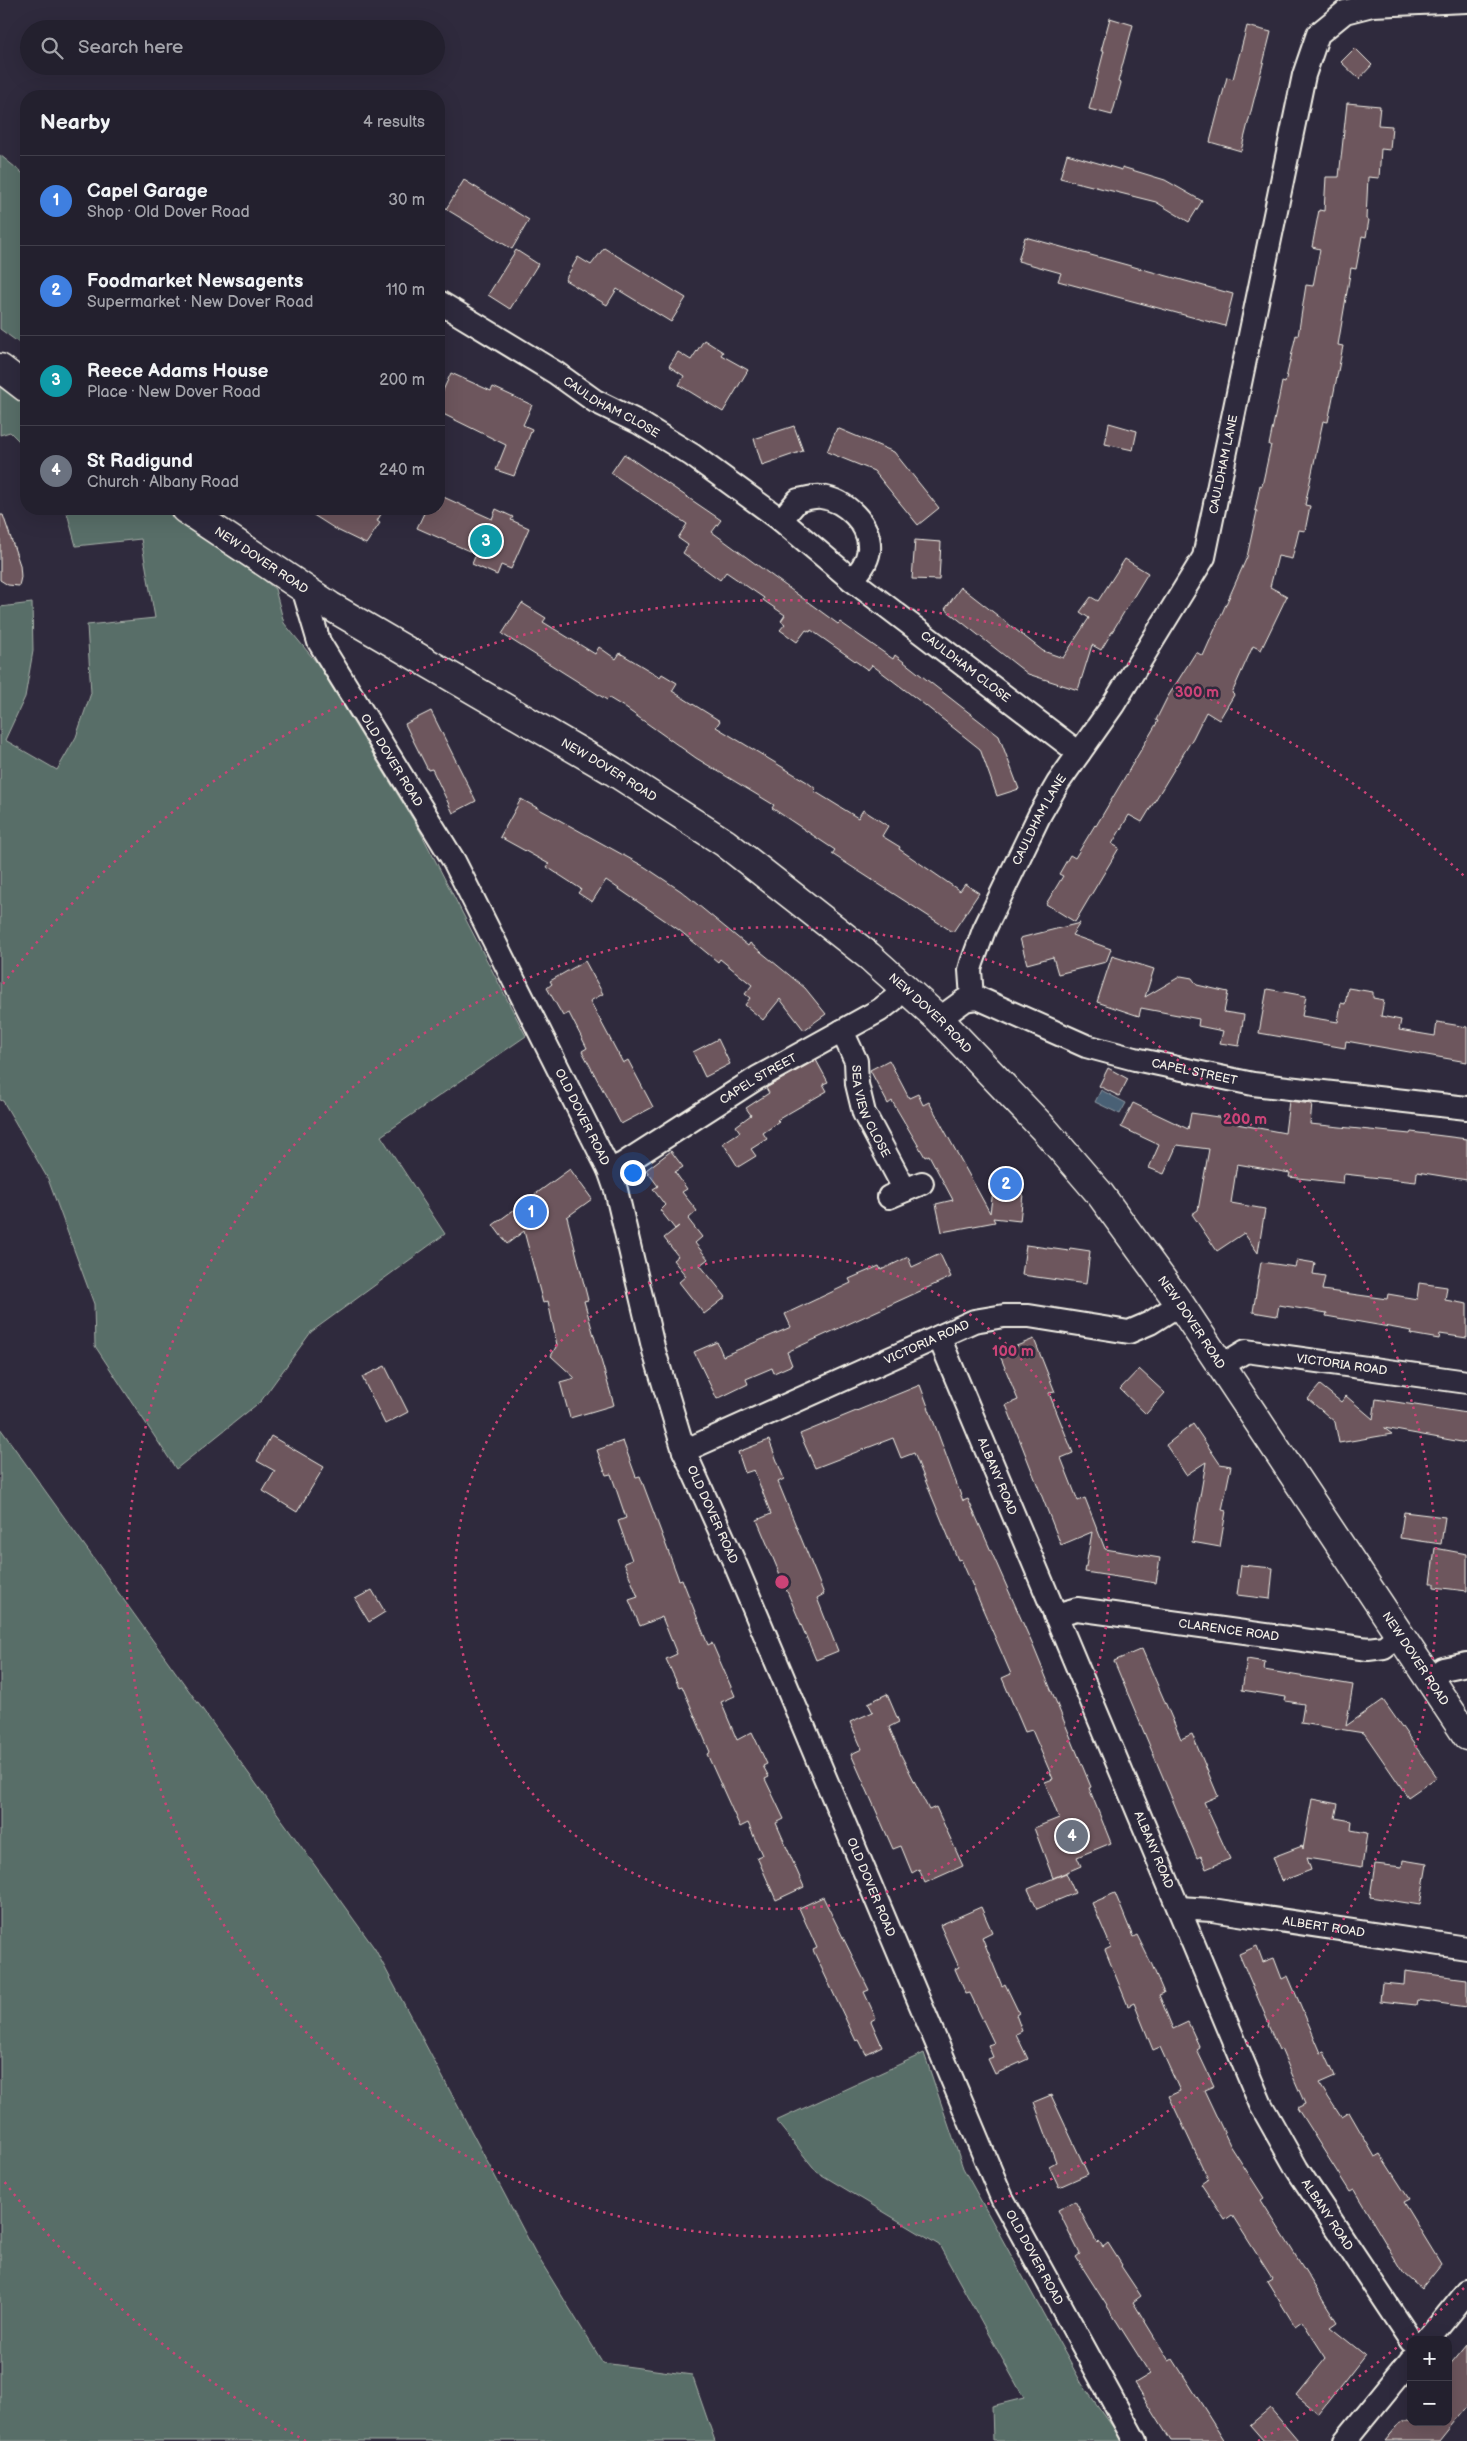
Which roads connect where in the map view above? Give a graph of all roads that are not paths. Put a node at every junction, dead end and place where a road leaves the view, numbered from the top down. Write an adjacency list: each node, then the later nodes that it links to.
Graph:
1 (1467, 1): 9 (street, CAULDHAM LANE)
2 (445, 306): 6 (street, CAULDHAM CLOSE)
3 (0, 368): 4 (main road)
4 (20, 383)
5 (194, 515): 8 (main road, NEW DOVER ROAD)
6 (781, 520): 7 (street, CAULDHAM CLOSE); 7 (street)
7 (852, 580): 9 (street, CAULDHAM CLOSE)
8 (302, 588): 10 (main road, NEW DOVER ROAD); 15 (street, OLD DOVER ROAD)
9 (1079, 753): 11 (street, CAULDHAM LANE)
10 (904, 986): 12 (main road, NEW DOVER ROAD); 13 (street, CAPEL STREET)
11 (972, 998): 12 (street); 14 (street, CAPEL STREET)
12 (939, 1019): 17 (main road, NEW DOVER ROAD)
13 (842, 1031): 15 (street, CAPEL STREET); 16 (street, SEA VIEW CLOSE)
14 (1467, 1108)
15 (609, 1170): 21 (street, OLD DOVER ROAD)
16 (906, 1190)
17 (1180, 1304): 18 (street, VICTORIA ROAD); 19 (main road, NEW DOVER ROAD)
18 (939, 1337): 21 (street, VICTORIA ROAD); 22 (street, ALBANY ROAD)
19 (1220, 1366): 20 (street, VICTORIA ROAD); 23 (main road, NEW DOVER ROAD)
20 (1467, 1382)
21 (684, 1451): 33 (street, OLD DOVER ROAD)
22 (1054, 1616): 23 (street, CLARENCE ROAD); 27 (street, ALBANY ROAD)
23 (1400, 1634): 25 (main road, NEW DOVER ROAD)
24 (1467, 1664): 25 (street)
25 (1430, 1680): 26 (main road, NEW DOVER ROAD)
26 (1467, 1736)
27 (1180, 1908): 28 (street, ALBERT ROAD); 30 (street, ALBANY ROAD)
28 (1467, 1948)
29 (1467, 2291): 31 (street)
30 (1408, 2336)
31 (1430, 2336)
32 (1407, 2365): 34 (street)
33 (1136, 2441)
34 (1345, 2441)

